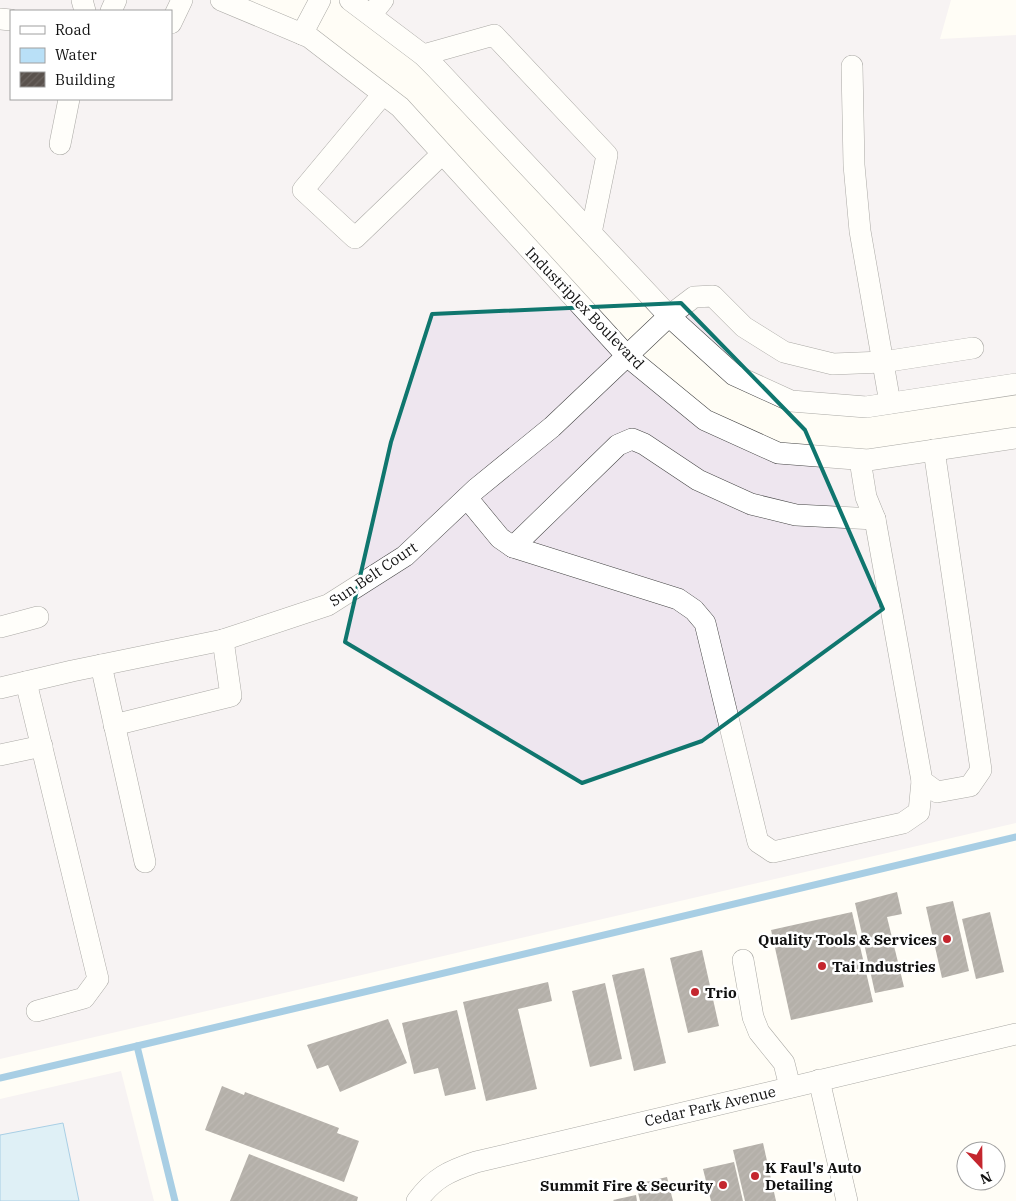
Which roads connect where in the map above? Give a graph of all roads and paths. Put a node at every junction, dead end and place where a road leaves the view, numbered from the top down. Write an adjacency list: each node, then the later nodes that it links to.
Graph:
1 (182, 0): 6 (street)
2 (220, 0): 7 (street, Industriplex Boulevard)
3 (320, 0): 7 (street)
4 (350, 0): 5 (street)
5 (377, 7): 8 (street)
6 (173, 28)
7 (302, 34): 10 (street, Industriplex Boulevard)
8 (423, 55): 14 (street); 14 (street)
9 (852, 66): 18 (street)
10 (383, 94): 13 (street, Industriplex Boulevard); 13 (street)
11 (69, 100): 12 (street)
12 (60, 144)
13 (442, 154): 17 (street, Industriplex Boulevard)
14 (591, 233): 15 (street)
15 (669, 316): 17 (street, Sun Belt Court); 18 (street, Sun Belt Court); 20 (street)
16 (972, 348): 18 (street, Sun Belt Court)
17 (627, 356): 23 (street, Industriplex Boulevard); 24 (street, Sun Belt Court)
18 (883, 362): 20 (street)
19 (1016, 384): 20 (street)
20 (890, 403)
21 (1016, 438): 22 (street, Industriplex Boulevard)
22 (934, 450): 23 (street, Industriplex Boulevard); 36 (street)
23 (860, 460): 25 (street)
24 (466, 498): 26 (street); 29 (street, Sun Belt Court)
25 (875, 520): 26 (street); 36 (street)
26 (513, 547): 36 (street)
27 (38, 617): 28 (street)
28 (0, 627)
29 (224, 640): 30 (street, Sun Belt Court); 33 (street)
30 (101, 665): 31 (street, Sun Belt Court); 33 (street)
31 (26, 682): 32 (street, Sun Belt Court); 34 (street)
32 (0, 688)
33 (114, 725): 37 (street)
34 (42, 746): 35 (street); 39 (street)
35 (0, 755)
36 (922, 781)
37 (145, 862)
38 (743, 960): 42 (street)
39 (36, 1011)
40 (1016, 1034): 41 (street, Cedar Park Avenue)
41 (819, 1080): 42 (street, Cedar Park Avenue); 44 (street)
42 (790, 1087): 43 (street, Cedar Park Avenue)
43 (417, 1201)
44 (848, 1201)

